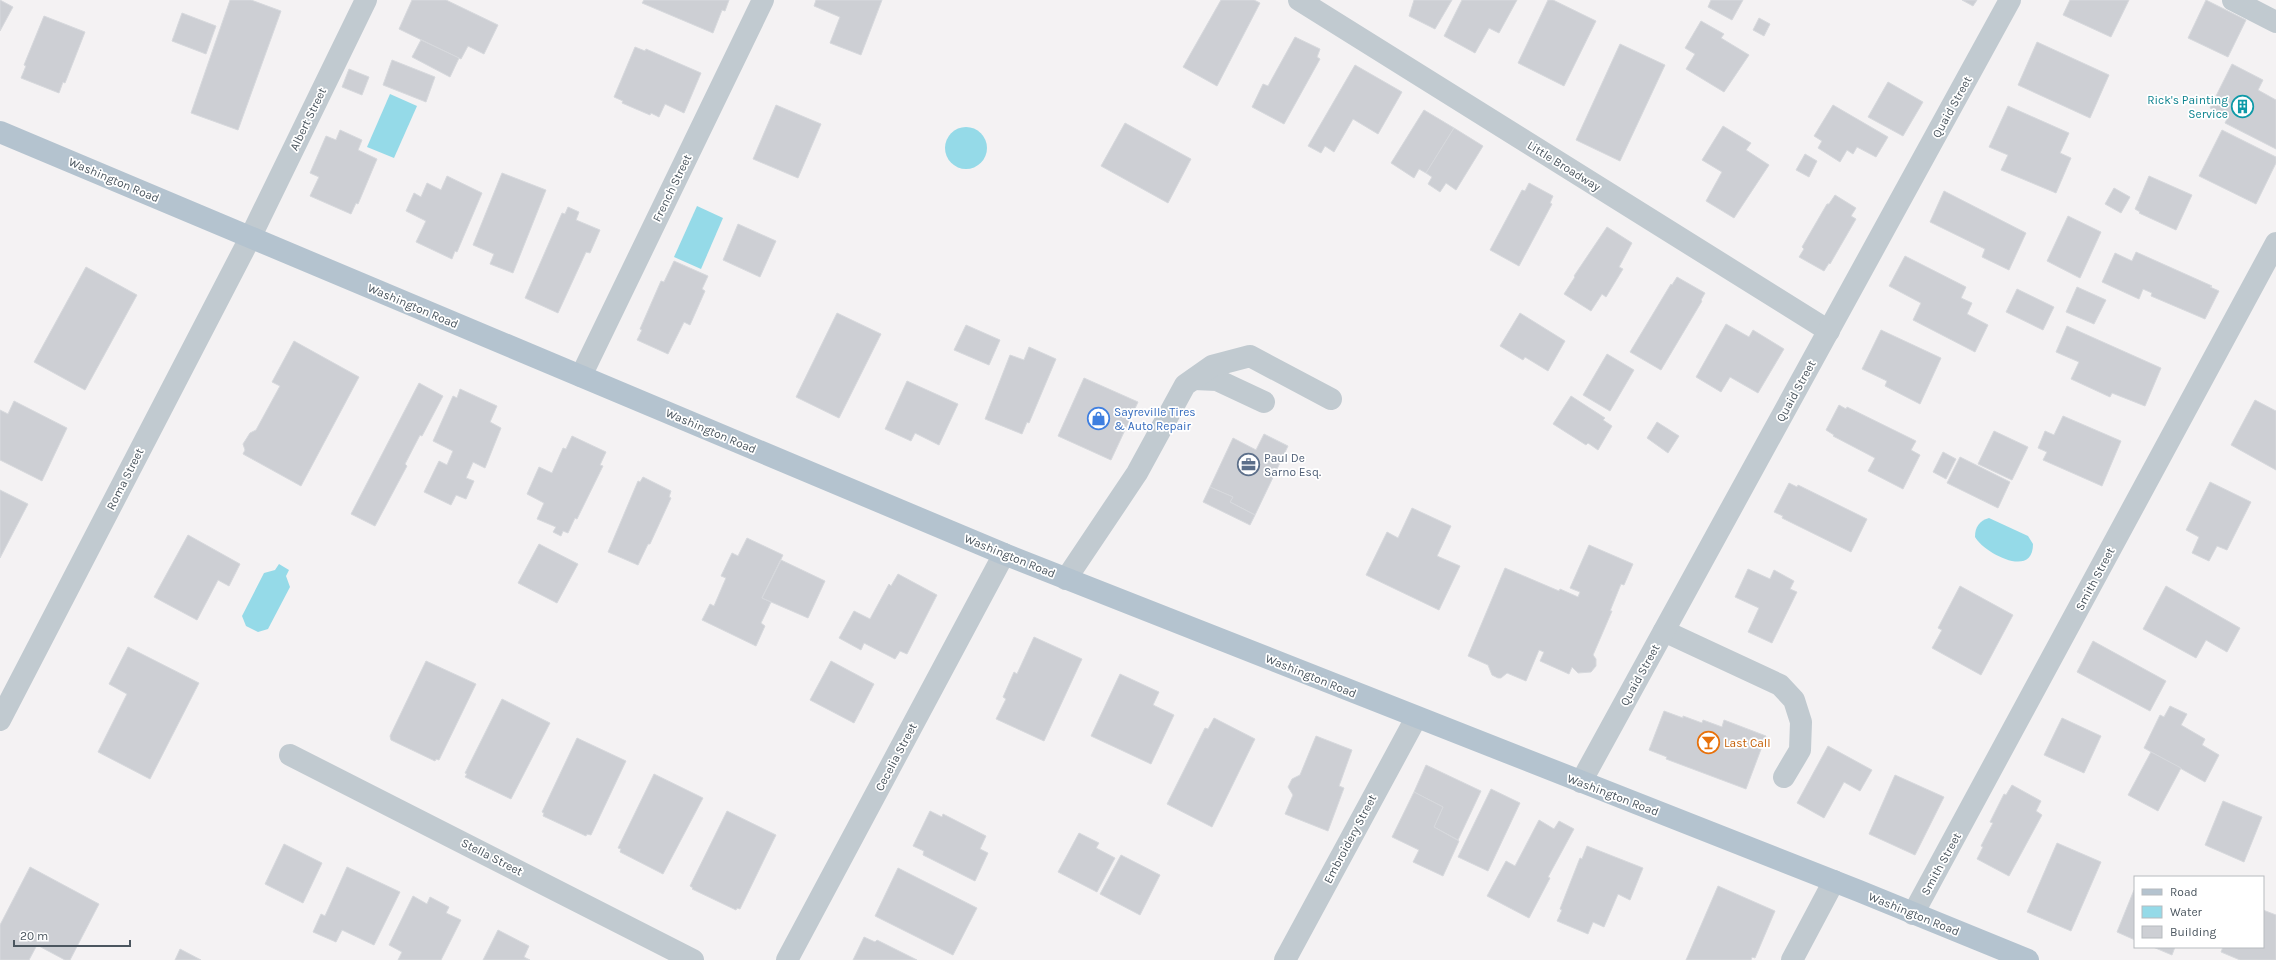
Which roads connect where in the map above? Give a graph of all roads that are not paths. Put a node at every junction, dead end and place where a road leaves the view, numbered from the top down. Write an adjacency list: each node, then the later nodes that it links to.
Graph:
1 (366, 0): 8 (street, Albert Street)
2 (762, 0): 11 (street, French Street)
3 (1299, 0): 10 (street, Little Broadway)
4 (2010, 0): 10 (street, Quaid Street)
5 (2233, 0): 6 (street)
6 (2276, 22)
7 (0, 132): 8 (main road, Washington Road)
8 (250, 238): 11 (main road, Washington Road); 19 (street, Roma Street)
9 (2276, 243): 24 (street, Smith Street)
10 (1829, 332): 17 (street, Quaid Street)
11 (581, 376): 15 (main road, Washington Road)
12 (1194, 379): 13 (street); 14 (street); 16 (street)
13 (1331, 399)
14 (1264, 402)
15 (1004, 554): 16 (main road, Washington Road); 26 (street, Cecelia Street)
16 (1066, 579): 18 (main road, Washington Road)
17 (1664, 631): 21 (street); 22 (street, Quaid Street)
18 (1416, 718): 22 (main road, Washington Road); 27 (street, Embroidery Street)
19 (0, 720)
20 (290, 755): 25 (street, Stella Street)
21 (1784, 777)
22 (1581, 782): 23 (main road, Washington Road)
23 (1834, 881): 24 (main road, Washington Road); 28 (street)
24 (1913, 914): 29 (main road, Washington Road)
25 (693, 960)
26 (788, 960)
27 (1284, 960)
28 (1792, 960)
29 (2028, 960)

